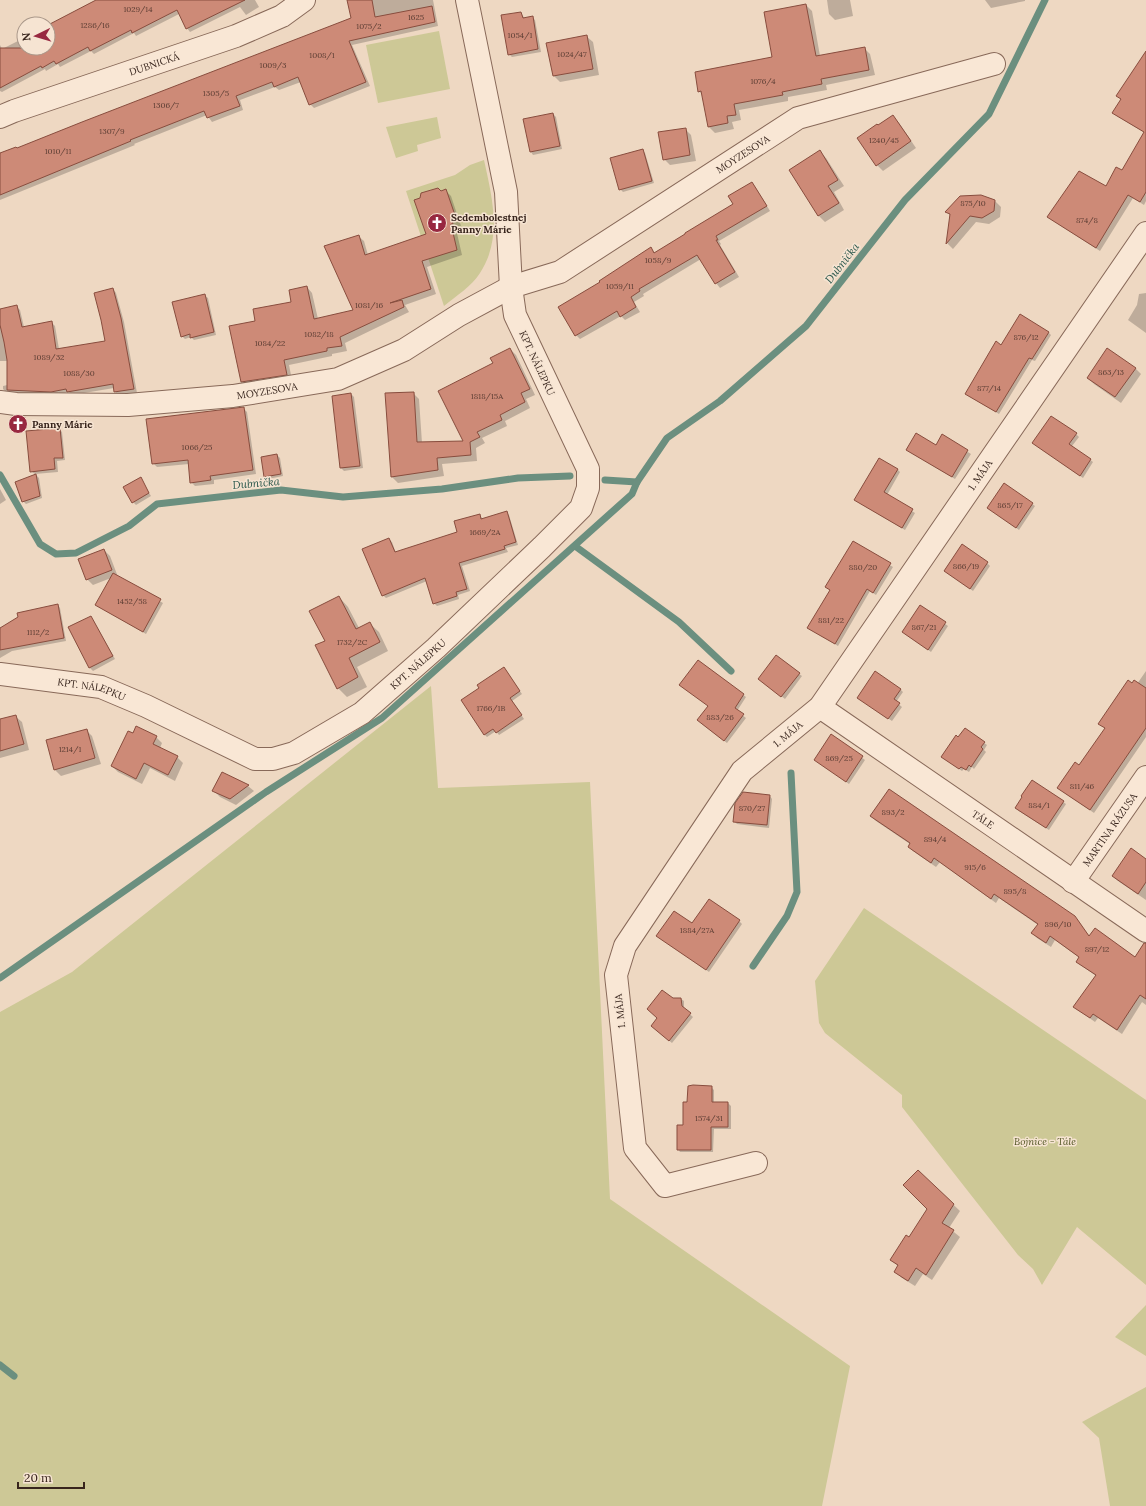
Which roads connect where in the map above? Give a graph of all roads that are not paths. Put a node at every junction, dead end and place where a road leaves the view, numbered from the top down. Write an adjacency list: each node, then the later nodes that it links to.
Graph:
1 (304, 0): 4 (street, DUBNICKÁ)
2 (467, 0): 6 (street)
3 (994, 64): 6 (street, MOYZESOVA)
4 (0, 117)
5 (1146, 234): 9 (street, 1. MÁJA)
6 (511, 287): 7 (street, MOYZESOVA); 8 (street, KPT. NÁLEPKU)
7 (0, 402)
8 (0, 674)
9 (820, 707): 11 (street, TÁLE); 13 (street, 1. MÁJA)
10 (1146, 777): 11 (street, MARTINA RÁZUSA)
11 (1073, 882): 12 (street, TÁLE)
12 (1146, 931)
13 (756, 1163)

